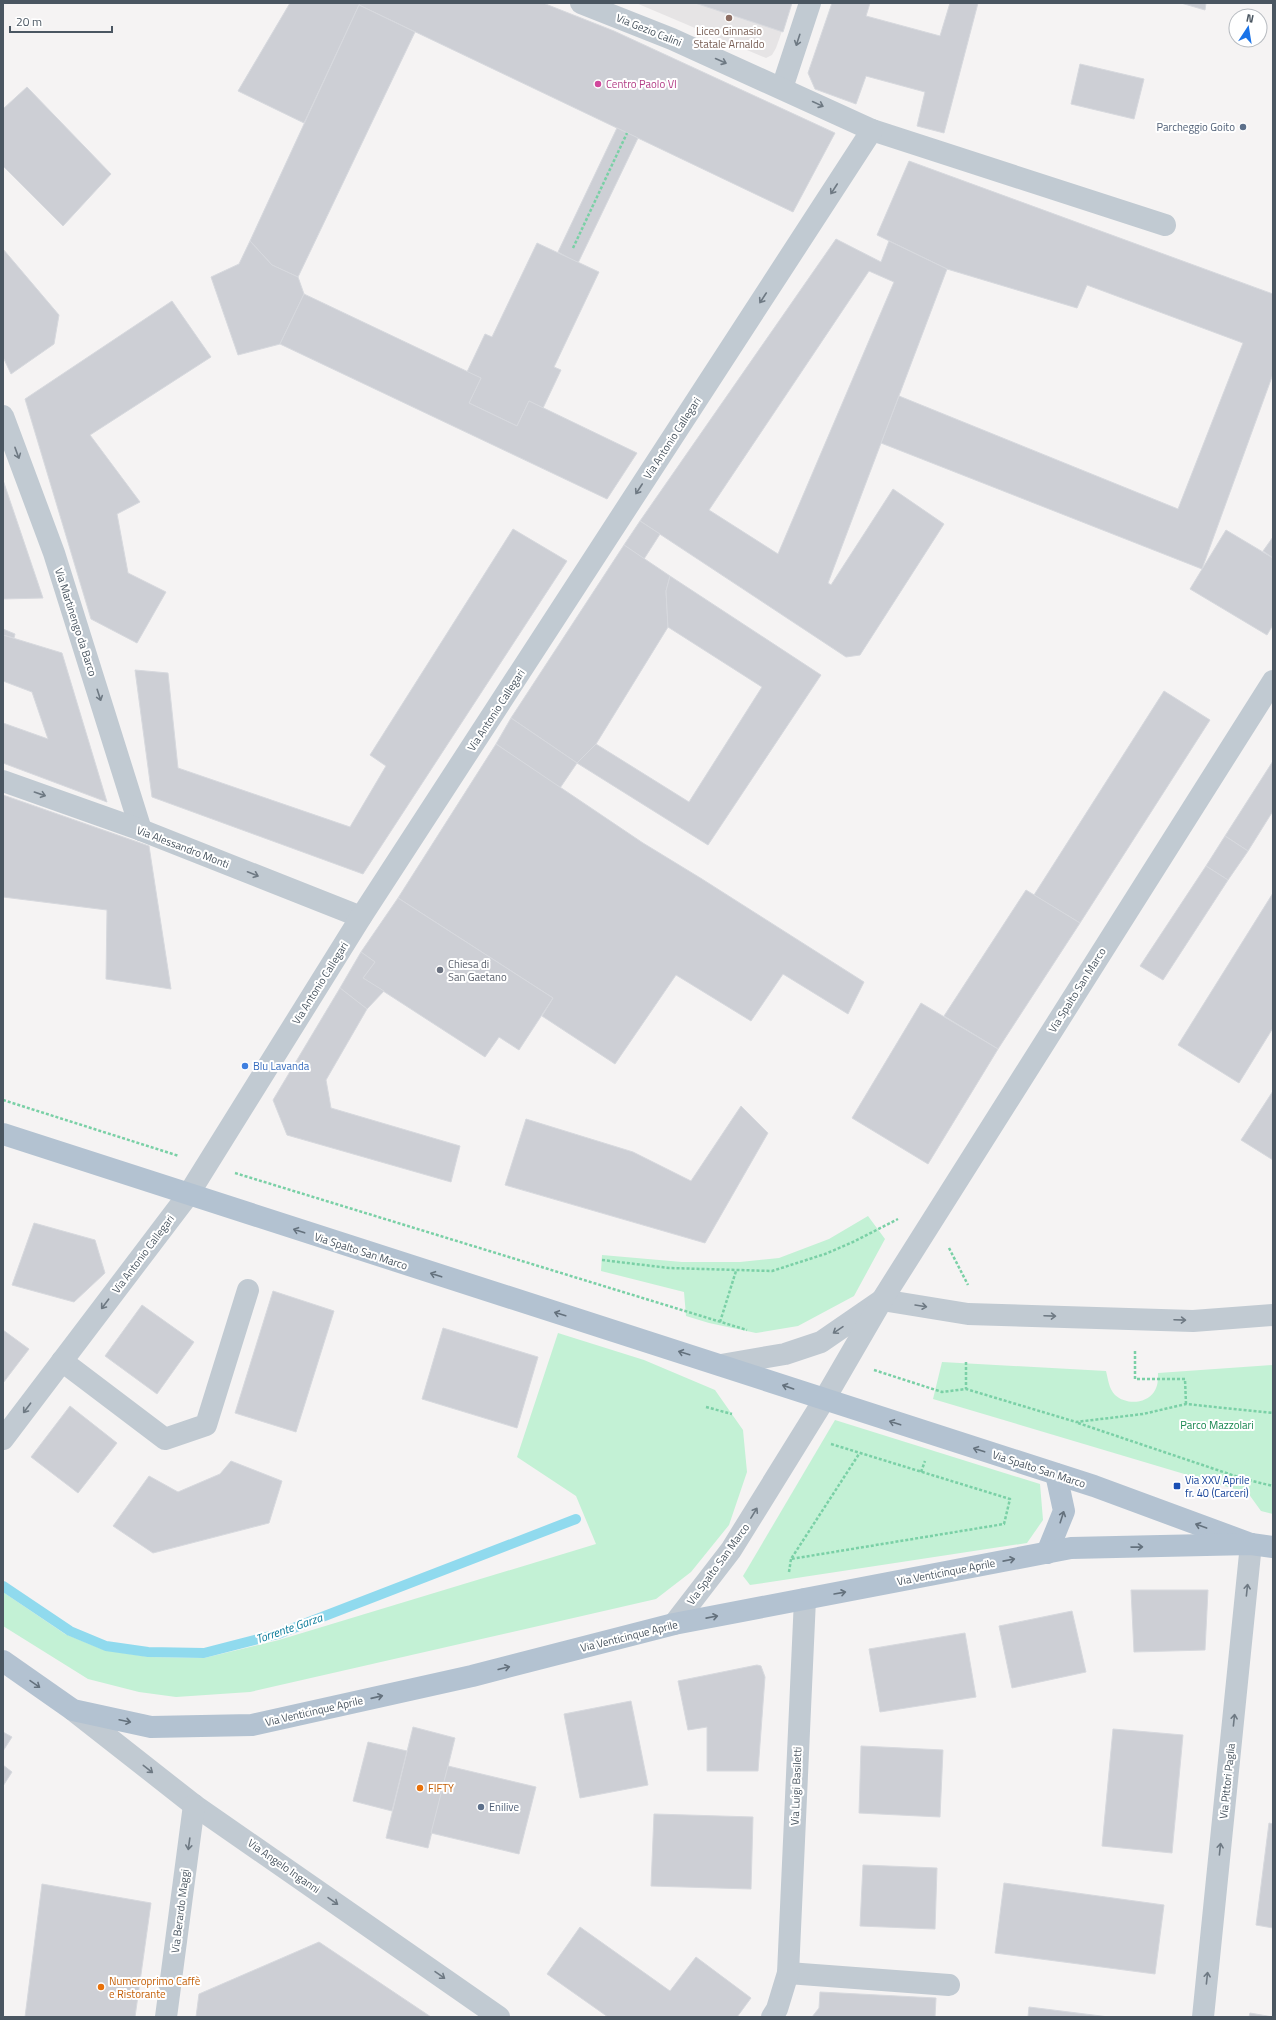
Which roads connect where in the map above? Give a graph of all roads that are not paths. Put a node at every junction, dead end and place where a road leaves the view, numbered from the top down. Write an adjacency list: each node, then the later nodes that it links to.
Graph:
1 (581, 3): 3 (street, Via Gezio Calini, one-way to 3)
2 (810, 3): 3 (street, one-way to 3)
3 (782, 88): 4 (street, one-way to 4)
4 (872, 130): 5 (street); 10 (street, Via Antonio Callegari, one-way to 10)
5 (1165, 225)
6 (3, 416): 9 (street, Via Martinengo da Barco, one-way to 9)
7 (1273, 681): 14 (street, Via Spalto San Marco)
8 (3, 781): 9 (street, Via Alessandro Monti, one-way to 9)
9 (142, 830): 10 (street, Via Alessandro Monti, one-way to 10)
10 (362, 917): 12 (street, Via Antonio Callegari)
11 (3, 1134): 12 (main road, Via Spalto San Marco)
12 (188, 1195): 16 (street, Via Antonio Callegari, one-way to 16); 17 (main road, Via Spalto San Marco, one-way to 12)
13 (248, 1290): 16 (street)
14 (882, 1300): 15 (street, one-way to 15); 17 (street, Via Spalto San Marco, one-way to 17); 18 (street, Via Spalto San Marco)
15 (1273, 1315)
16 (62, 1361): 19 (street, Via Antonio Callegari, one-way to 19)
17 (721, 1365): 18 (main road, Via Spalto San Marco, one-way to 17)
18 (824, 1400): 20 (main road, Via Spalto San Marco, one-way to 18); 25 (street, Via Spalto San Marco, one-way to 18)
19 (3, 1439)
20 (1056, 1474): 21 (main road, Via Spalto San Marco, one-way to 20); 23 (main road, one-way to 20)
21 (1251, 1544): 22 (main road, Via Venticinque Aprile); 23 (main road, Via Venticinque Aprile, one-way to 21); 34 (street, Via Pittori Paglia, one-way to 21)
22 (1273, 1547)
23 (1047, 1553): 24 (main road, Via Venticinque Aprile, one-way to 23)
24 (805, 1599): 25 (main road, Via Venticinque Aprile, one-way to 24); 29 (street, Via Luigi Basiletti)
25 (674, 1624): 27 (main road, Via Venticinque Aprile, one-way to 25)
26 (3, 1661): 27 (main road, Via Venticinque Aprile, one-way to 27)
27 (73, 1710): 28 (street, Via Angelo Inganni, one-way to 28)
28 (194, 1805): 31 (street, Via Berardo Maggi, one-way to 31); 32 (street, Via Angelo Inganni, one-way to 32)
29 (788, 1973): 30 (street); 33 (street, Via Luigi Basiletti)
30 (949, 1985)
31 (166, 2017)
32 (499, 2017)
33 (772, 2017)
34 (1203, 2017)

